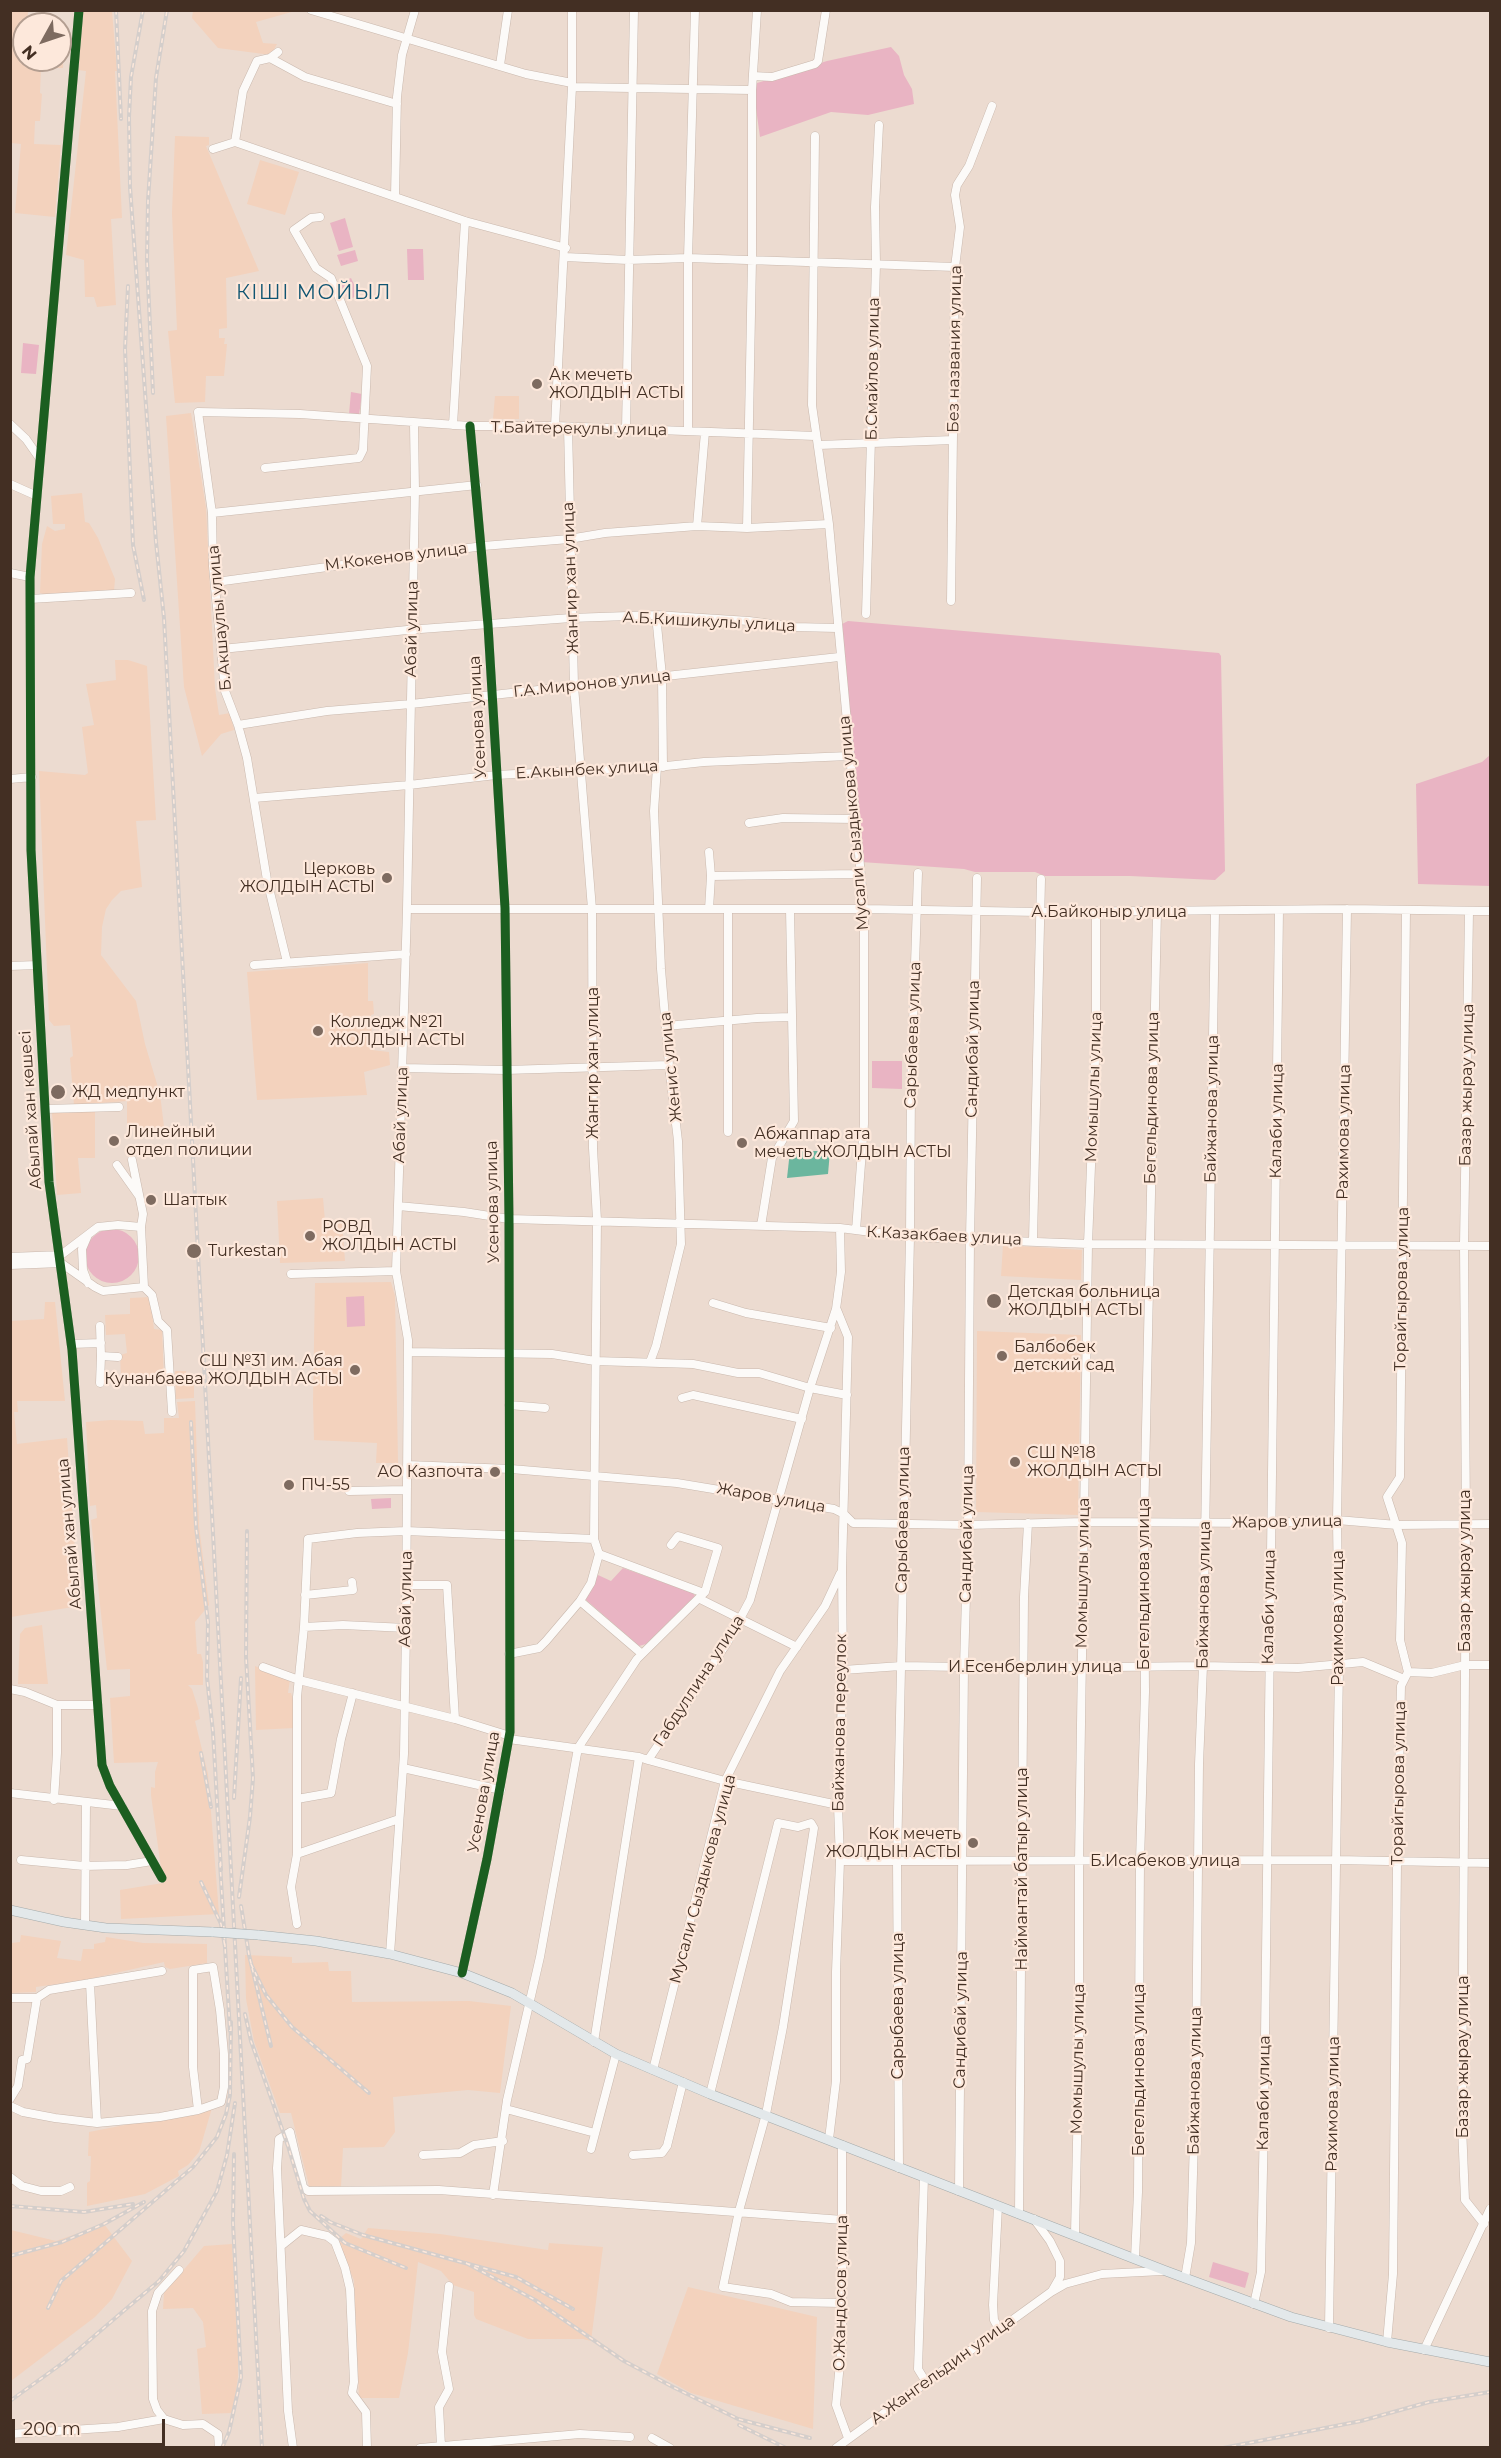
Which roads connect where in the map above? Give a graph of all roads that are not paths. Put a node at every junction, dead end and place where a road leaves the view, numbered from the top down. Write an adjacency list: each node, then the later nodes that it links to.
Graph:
1 (79, 10): 51 (street, Абылай хан көшесі)
2 (311, 10): 10 (street)
3 (416, 10): 10 (street)
4 (508, 10): 13 (street)
5 (572, 10): 15 (street)
6 (634, 10): 16 (street)
7 (694, 10): 17 (street)
8 (757, 10): 14 (street)
9 (826, 10): 14 (street)
10 (405, 40): 13 (street); 19 (street)
11 (278, 52): 12 (street)
12 (270, 58): 19 (street); 23 (street)
13 (500, 65): 15 (street)
14 (753, 76): 18 (street)
15 (572, 85): 16 (street); 28 (street)
16 (631, 87): 17 (street); 30 (street)
17 (694, 89): 18 (street); 29 (street)
18 (752, 90): 31 (street)
19 (397, 104): 25 (street)
20 (992, 106): 34 (street, Без названия улица)
21 (879, 125): 33 (street, Б.Смайлов улица)
22 (816, 136): 32 (street, Мусали Сыздыкова улица)
23 (236, 142): 24 (street); 25 (street)
24 (213, 149)
25 (394, 196): 27 (street)
26 (320, 217): 36 (street)
27 (465, 221): 28 (street); 39 (street)
28 (566, 253): 30 (street); 41 (street)
29 (688, 258): 30 (street); 31 (street); 44 (street)
30 (628, 260): 43 (street)
31 (752, 260): 32 (street); 46 (street)
32 (813, 263): 33 (street); 47 (street, Мусали Сыздыкова улица)
33 (876, 264): 34 (street); 49 (street, Б.Смайлов улица)
34 (955, 267): 48 (street, Без названия улица)
35 (198, 412): 36 (street, Т.Байтерекулы улица); 57 (street, Б.Акшаулы улица)
36 (364, 420): 38 (street, Т.Байтерекулы улица); 52 (street)
37 (10, 424): 51 (street)
38 (414, 424): 39 (street, Т.Байтерекулы улица); 55 (street, Абай улица)
39 (453, 425): 40 (street, Т.Байтерекулы улица)
40 (470, 426): 41 (street, Т.Байтерекулы улица); 54 (street, Усенова улица)
41 (555, 426): 42 (street, Т.Байтерекулы улица)
42 (568, 427): 43 (street, Т.Байтерекулы улица); 61 (street, Жангир хан улица)
43 (626, 429): 44 (street, Т.Байтерекулы улица)
44 (688, 432): 45 (street, Т.Байтерекулы улица)
45 (705, 432): 46 (street, Т.Байтерекулы улица); 59 (street)
46 (749, 433): 47 (street, Т.Байтерекулы улица); 60 (street)
47 (815, 436): 50 (street, Мусали Сыздыкова улица)
48 (953, 440): 49 (street); 69 (street, Без названия улица)
49 (872, 443): 50 (street); 70 (street, Б.Смайлов улица)
50 (819, 445): 58 (street, Мусали Сыздыкова улица)
51 (40, 459): 56 (street, Абылай хан көшесі)
52 (265, 468)
53 (10, 484): 56 (street)
54 (477, 485): 55 (street); 62 (street, Усенова улица)
55 (415, 491): 57 (street); 63 (street, Абай улица)
56 (37, 496): 65 (street, Абылай хан көшесі)
57 (212, 513): 66 (street, Б.Акшаулы улица)
58 (829, 524): 60 (street, М.Кокенов улица); 74 (street, Мусали Сыздыкова улица)
59 (697, 526): 60 (street, М.Кокенов улица); 61 (street, М.Кокенов улица)
60 (747, 528)
61 (569, 538): 62 (street, М.Кокенов улица); 72 (street, Жангир хан улица)
62 (483, 546): 63 (street, М.Кокенов улица); 73 (street, Усенова улица)
63 (413, 556): 66 (street, М.Кокенов улица); 75 (street, Абай улица)
64 (10, 573): 65 (street)
65 (30, 577): 68 (street, Абылай хан көшесі)
66 (216, 582): 76 (street, Б.Акшаулы улица)
67 (131, 593): 68 (street)
68 (30, 599): 87 (street, Абылай хан көшесі)
69 (951, 601)
70 (866, 614)
71 (656, 615): 72 (street, А.Б.Кишикулы улица); 74 (street, А.Б.Кишикулы улица); 78 (street, Женис улица)
72 (571, 618): 73 (street, А.Б.Кишикулы улица); 79 (street, Жангир хан улица)
73 (488, 625): 75 (street, А.Б.Кишикулы улица); 80 (street, Усенова улица)
74 (837, 628): 77 (street, Мусали Сыздыкова улица)
75 (412, 629): 76 (street, А.Б.Кишикулы улица); 81 (street, Абай улица)
76 (222, 649): 82 (street, Б.Акшаулы улица)
77 (839, 657): 78 (street, Г.А.Миронов улица); 83 (street, Мусали Сыздыкова улица)
78 (662, 676): 79 (street, Г.А.Миронов улица); 84 (street, Женис улица)
79 (574, 686): 80 (street, Г.А.Миронов улица); 85 (street, Жангир хан улица)
80 (493, 695): 81 (street, Г.А.Миронов улица); 86 (street, Усенова улица)
81 (411, 704): 82 (street, Г.А.Миронов улица); 89 (street, Абай улица)
82 (238, 725): 90 (street, Б.Акшаулы улица)
83 (849, 756): 84 (street, Е.Акынбек улица); 91 (street, Мусали Сыздыкова улица)
84 (660, 767): 85 (street, Е.Акынбек улица); 100 (street, Женис улица)
85 (582, 771): 86 (street, Е.Акынбек улица); 102 (street, Жангир хан улица)
86 (496, 775): 89 (street, Е.Акынбек улица); 99 (street, Усенова улица)
87 (32, 777): 88 (street); 120 (street, Абылай хан көшесі)
88 (10, 778)
89 (409, 785): 90 (street, Е.Акынбек улица); 101 (street, Абай улица)
90 (254, 798): 119 (street, Б.Акшаулы улица)
91 (855, 819): 92 (street); 95 (street, Мусали Сыздыкова улица)
92 (749, 823)
93 (709, 852): 96 (street)
94 (918, 873): 110 (street, Сарыбаева улица)
95 (860, 874): 96 (street); 106 (street, Мусали Сыздыкова улица)
96 (711, 876): 103 (street)
97 (977, 878): 111 (street, Сандибай улица)
98 (1041, 879): 117 (street)
99 (505, 908): 101 (street, А.Байконыр улица); 102 (street, А.Байконыр улица); 129 (street, Усенова улица)
100 (660, 908): 102 (street, А.Байконыр улица); 103 (street, А.Байконыр улица); 125 (street, Женис улица)
101 (407, 909): 118 (street, Абай улица)
102 (592, 909): 128 (street, Жангир хан улица)
103 (709, 909): 104 (street, А.Байконыр улица)
104 (728, 909): 105 (street, А.Байконыр улица); 124 (street)
105 (790, 909): 106 (street, А.Байконыр улица); 123 (street)
106 (864, 909): 110 (street, А.Байконыр улица); 143 (street, Мусали Сыздыкова улица)
107 (1347, 909): 108 (street, А.Байконыр улица); 109 (street, А.Байконыр улица); 154 (street, Рахимова улица)
108 (1279, 910): 114 (street, А.Байконыр улица); 151 (street, Калаби улица)
109 (1406, 910): 115 (street, А.Байконыр улица); 152 (street, Торайгырова улица)
110 (917, 911): 111 (street, А.Байконыр улица); 145 (street, Сарыбаева улица)
111 (976, 911): 117 (street, А.Байконыр улица); 146 (street, Сандибай улица)
112 (1096, 911): 113 (street, А.Байконыр улица); 117 (street, А.Байконыр улица); 149 (street, Момышулы улица)
113 (1157, 911): 114 (street, А.Байконыр улица); 150 (street, Бегельдинова улица)
114 (1215, 911): 148 (street, Байжанова улица)
115 (1469, 911): 116 (street, А.Байконыр улица); 153 (street, Базар жырау улица)
116 (1491, 911)
117 (1040, 912): 147 (street)
118 (406, 954): 119 (street); 127 (street, Абай улица)
119 (287, 962): 121 (street)
120 (37, 965): 122 (street); 131 (street, Абылай хан көшесі)
121 (254, 965)
122 (10, 966)
123 (791, 1017): 124 (street); 140 (street)
124 (728, 1022): 125 (street); 132 (street)
125 (666, 1026): 126 (street, Женис улица)
126 (669, 1065): 128 (street); 139 (street, Женис улица)
127 (402, 1068): 129 (street); 136 (street, Абай улица)
128 (592, 1068): 129 (street); 138 (street, Жангир хан улица)
129 (506, 1071): 137 (street, Усенова улица)
130 (118, 1107): 131 (street)
131 (45, 1109): 157 (street, Абылай хан көшесі)
132 (728, 1132)
133 (132, 1160): 135 (street)
134 (117, 1165): 135 (street)
135 (140, 1197): 141 (street)
136 (398, 1206): 137 (street, К.Казакбаев улица); 159 (street, Абай улица)
137 (509, 1219): 138 (street, К.Казакбаев улица); 170 (street, Усенова улица)
138 (597, 1220): 139 (street, К.Казакбаев улица); 173 (street, Жангир хан улица)
139 (680, 1223): 140 (street, К.Казакбаев улица); 174 (street, Женис улица)
140 (761, 1226): 142 (street, К.Казакбаев улица)
141 (141, 1227): 144 (street); 162 (street)
142 (840, 1228): 143 (street, К.Казакбаев улица); 164 (street, Габдуллина улица)
143 (856, 1230): 145 (street, К.Казакбаев улица)
144 (91, 1231): 157 (street); 161 (street)
145 (910, 1237): 146 (street, К.Казакбаев улица); 196 (street, Сарыбаева улица)
146 (970, 1239): 147 (street, К.Казакбаев улица); 199 (street, Сандибай улица)
147 (1033, 1241): 149 (street, К.Казакбаев улица)
148 (1209, 1243): 150 (street, К.Казакбаев улица); 151 (street, К.Казакбаев улица); 193 (street, Байжанова улица)
149 (1088, 1244): 150 (street, К.Казакбаев улица); 191 (street, Момышулы улица)
150 (1150, 1244): 197 (street, Бегельдинова улица)
151 (1275, 1244): 154 (street, К.Казакбаев улица); 194 (street, Калаби улица)
152 (1403, 1245): 153 (street, К.Казакбаев улица); 154 (street, К.Казакбаев улица); 200 (street, Торайгырова улица)
153 (1464, 1245): 155 (street, К.Казакбаев улица); 195 (street, Базар жырау улица)
154 (1343, 1246): 190 (street, Рахимова улица)
155 (1491, 1246)
156 (10, 1257): 157 (street)
157 (61, 1259): 158 (street); 161 (street); 168 (street, Абылай хан улица)
158 (10, 1265)
159 (396, 1272): 160 (street); 169 (street, Абай улица)
160 (291, 1274)
161 (88, 1282): 162 (street)
162 (144, 1287): 181 (street)
163 (713, 1303): 166 (street)
164 (837, 1309): 166 (street, Габдуллина улица); 177 (street, Байжанова переулок)
165 (100, 1326): 167 (street)
166 (831, 1328): 176 (street, Габдуллина улица)
167 (101, 1343): 168 (street); 171 (street)
168 (71, 1344): 235 (street, Абылай хан улица)
169 (408, 1352): 170 (street); 183 (street, Абай улица)
170 (508, 1353): 173 (street); 179 (street, Усенова улица)
171 (101, 1356): 172 (street); 175 (street)
172 (118, 1357)
173 (595, 1361): 174 (street); 185 (street, Жангир хан улица)
174 (650, 1362): 176 (street)
175 (100, 1383)
176 (810, 1388): 177 (street); 182 (street, Габдуллина улица)
177 (847, 1395): 189 (street, Байжанова переулок)
178 (682, 1398): 182 (street)
179 (509, 1406): 180 (street); 184 (street, Усенова улица)
180 (545, 1408)
181 (172, 1412)
182 (802, 1419): 188 (street, Габдуллина улица)
183 (407, 1465): 184 (street, Жаров улица); 186 (street, Абай улица)
184 (511, 1469): 185 (street, Жаров улица); 202 (street, Усенова улица)
185 (595, 1475): 188 (street, Жаров улица); 203 (street, Жангир хан улица)
186 (407, 1490): 187 (street); 201 (street, Абай улица)
187 (348, 1491)
188 (778, 1499): 189 (street, Жаров улица); 212 (street, Габдуллина улица)
189 (844, 1514): 196 (street, Жаров улица); 206 (street, Байжанова переулок)
190 (1337, 1520): 194 (street, Жаров улица); 200 (street, Жаров улица); 223 (street, Рахимова улица)
191 (1084, 1522): 192 (street, Жаров улица); 197 (street, Жаров улица); 226 (street, Момышулы улица)
192 (1028, 1523): 199 (street, Жаров улица); 228 (street, Наймантай батыр улица)
193 (1204, 1523): 194 (street, Жаров улица); 197 (street, Жаров улица); 221 (street, Байжанова улица)
194 (1270, 1523): 222 (street, Калаби улица)
195 (1466, 1523): 198 (street, Жаров улица); 200 (street, Жаров улица); 218 (street, Базар жырау улица)
196 (903, 1524): 199 (street, Жаров улица); 220 (street, Сарыбаева улица)
197 (1144, 1524): 227 (street, Бегельдинова улица)
198 (1491, 1524)
199 (968, 1525): 225 (street, Сандибай улица)
200 (1397, 1525): 230 (street, Торайгырова улица)
201 (406, 1531): 202 (street); 208 (street, Абай улица); 209 (street)
202 (509, 1534): 203 (street); 216 (street, Усенова улица)
203 (594, 1539): 205 (street, Жангир хан улица)
204 (671, 1545): 210 (street)
205 (599, 1554): 210 (street); 211 (street)
206 (842, 1570): 215 (street, Мусали Сыздыкова улица); 229 (street, Байжанова переулок)
207 (352, 1582): 209 (street)
208 (406, 1585): 214 (street, Абай улица); 237 (street)
209 (305, 1595): 213 (street)
210 (700, 1599): 212 (street); 217 (street)
211 (580, 1601): 216 (street); 217 (street)
212 (741, 1619): 215 (street); 241 (street, Габдуллина улица)
213 (304, 1627): 214 (street); 231 (street)
214 (406, 1628): 236 (street, Абай улица)
215 (797, 1647): 243 (street, Мусали Сыздыкова улица)
216 (509, 1654): 238 (street, Усенова улица)
217 (642, 1654): 239 (street)
218 (1464, 1665): 219 (street, И.Есенберлин улица); 230 (street, И.Есенберлин улица); 265 (street, Базар жырау улица)
219 (1491, 1665)
220 (901, 1666): 225 (street, И.Есенберлин улица); 229 (street, И.Есенберлин улица); 254 (street, Сарыбаева улица)
221 (1203, 1666): 222 (street, И.Есенберлин улица); 227 (street, И.Есенберлин улица); 262 (street, Байжанова улица)
222 (1269, 1666): 223 (street, И.Есенберлин улица); 255 (street, Калаби улица)
223 (1339, 1666): 230 (street, И.Есенберлин улица); 256 (street, Рахимова улица)
224 (263, 1667): 231 (street)
225 (964, 1667): 228 (street, И.Есенберлин улица); 263 (street, Сандибай улица)
226 (1082, 1667): 227 (street, И.Есенберлин улица); 228 (street, И.Есенберлин улица); 260 (street, Момышулы улица)
227 (1143, 1667): 261 (street, Бегельдинова улица)
228 (1025, 1668): 259 (street, Наймантай батыр улица)
229 (843, 1670): 249 (street, Байжанова переулок)
230 (1406, 1676): 264 (street, Торайгырова улица)
231 (299, 1680): 233 (street); 246 (street)
232 (10, 1689): 234 (street)
233 (353, 1693): 236 (street); 246 (street)
234 (57, 1705): 235 (street); 247 (street)
235 (98, 1705): 250 (street, Абылай хан улица)
236 (404, 1705): 237 (street); 242 (street, Абай улица)
237 (455, 1719): 238 (street)
238 (509, 1737): 239 (street); 244 (street, Усенова улица)
239 (578, 1748): 240 (street); 278 (street)
240 (639, 1757): 241 (street, Габдуллина улица); 279 (street, Габдуллина улица)
241 (648, 1760): 243 (street)
242 (403, 1768): 244 (street); 251 (street, Абай улица)
243 (725, 1781): 249 (street); 281 (street, Мусали Сыздыкова улица)
244 (501, 1790): 274 (street, Усенова улица)
245 (10, 1793): 247 (street)
246 (297, 1798): 252 (street)
247 (54, 1800): 248 (street)
248 (86, 1803): 250 (street); 267 (street)
249 (838, 1805): 258 (street, Байжанова переулок)
250 (122, 1806): 257 (street, Абылай хан улица)
251 (399, 1819): 252 (street); 272 (street, Абай улица)
252 (297, 1854): 270 (street)
253 (21, 1860): 267 (street)
254 (897, 1860): 258 (street, Б.Исабеков улица); 263 (street, Б.Исабеков улица); 297 (street, Сарыбаева улица)
255 (1266, 1860): 256 (street, Б.Исабеков улица); 262 (street, Б.Исабеков улица); 319 (street, Калаби улица)
256 (1336, 1860): 264 (street, Б.Исабеков улица); 320 (street, Рахимова улица)
257 (152, 1861): 267 (street); 268 (street, Абылай хан улица)
258 (840, 1861): 291 (street, Байжанова переулок)
259 (1022, 1861): 260 (street, Б.Исабеков улица); 263 (street, Б.Исабеков улица); 306 (street, Наймантай батыр улица)
260 (1079, 1861): 261 (street, Б.Исабеков улица); 310 (street, Момышулы улица)
261 (1140, 1861): 262 (street, Б.Исабеков улица); 312 (street, Бегельдинова улица)
262 (1198, 1861): 315 (street, Байжанова улица)
263 (963, 1862): 301 (street, Сандибай улица)
264 (1397, 1863): 265 (street, Б.Исабеков улица); 322 (street, Торайгырова улица)
265 (1464, 1863): 266 (street, Б.Исабеков улица); 309 (street, Базар жырау улица)
266 (1491, 1863)
267 (84, 1866): 271 (street)
268 (162, 1878)
269 (10, 1910): 271 (main road)
270 (297, 1924)
271 (85, 1925): 272 (main road, bridge)
272 (390, 1954): 274 (main road)
273 (162, 1971): 275 (street)
274 (462, 1973): 278 (main road)
275 (90, 1983): 277 (street); 289 (street)
276 (10, 1998): 277 (street)
277 (37, 1998): 284 (street)
278 (529, 2002): 279 (main road); 286 (street)
279 (594, 2042): 280 (main road)
280 (616, 2054): 281 (main road); 290 (street)
281 (653, 2070): 282 (main road)
282 (683, 2082): 283 (main road); 296 (street)
283 (710, 2094): 288 (main road); 288 (street)
284 (10, 2099)
285 (10, 2106): 289 (street)
286 (506, 2109): 290 (street); 292 (street)
287 (198, 2110): 287 (street); 289 (street)
288 (766, 2114): 291 (main road); 305 (street)
289 (97, 2123)
290 (595, 2133): 294 (street)
291 (829, 2139): 293 (main road)
292 (503, 2140): 295 (street); 302 (street)
293 (842, 2145): 297 (main road); 308 (street, О.Жандосов улица)
294 (591, 2149)
295 (423, 2155)
296 (633, 2155)
297 (899, 2168): 299 (main road)
298 (10, 2177): 300 (street)
299 (924, 2177): 301 (main road); 325 (street)
300 (69, 2187)
301 (959, 2191): 303 (main road)
302 (493, 2195): 305 (street); 311 (street)
303 (998, 2206): 306 (main road); 321 (street)
304 (1491, 2210): 309 (street)
305 (739, 2211): 308 (street); 318 (street)
306 (1019, 2214): 307 (main road)
307 (1034, 2219): 310 (main road); 317 (street)
308 (843, 2220): 318 (street, О.Жандосов улица)
309 (1484, 2224): 323 (street)
310 (1075, 2234): 312 (main road)
311 (281, 2246): 334 (street); 335 (street)
312 (1135, 2258): 314 (main road)
313 (179, 2270): 326 (street)
314 (1166, 2271): 315 (main road); 317 (street, А.Жангельдин улица)
315 (1185, 2278): 319 (main road)
316 (449, 2286): 331 (street)
317 (1051, 2292): 321 (street, А.Жангельдин улица)
318 (842, 2303): 330 (street, О.Жандосов улица)
319 (1254, 2304): 320 (main road)
320 (1329, 2328): 322 (main road)
321 (999, 2329): 325 (street, А.Жангельдин улица)
322 (1388, 2342): 323 (main road)
323 (1424, 2350): 324 (main road)
324 (1491, 2362)
325 (926, 2382): 330 (street, А.Жангельдин улица)
326 (164, 2419): 327 (street); 333 (street)
327 (10, 2434)
328 (630, 2437): 332 (street)
329 (652, 2438): 337 (street)
330 (848, 2438): 338 (street, А.Жангельдин улица)
331 (441, 2446): 332 (street); 336 (street)
332 (458, 2446)
333 (219, 2448)
334 (293, 2448)
335 (367, 2448)
336 (420, 2448)
337 (670, 2448)
338 (836, 2448)

